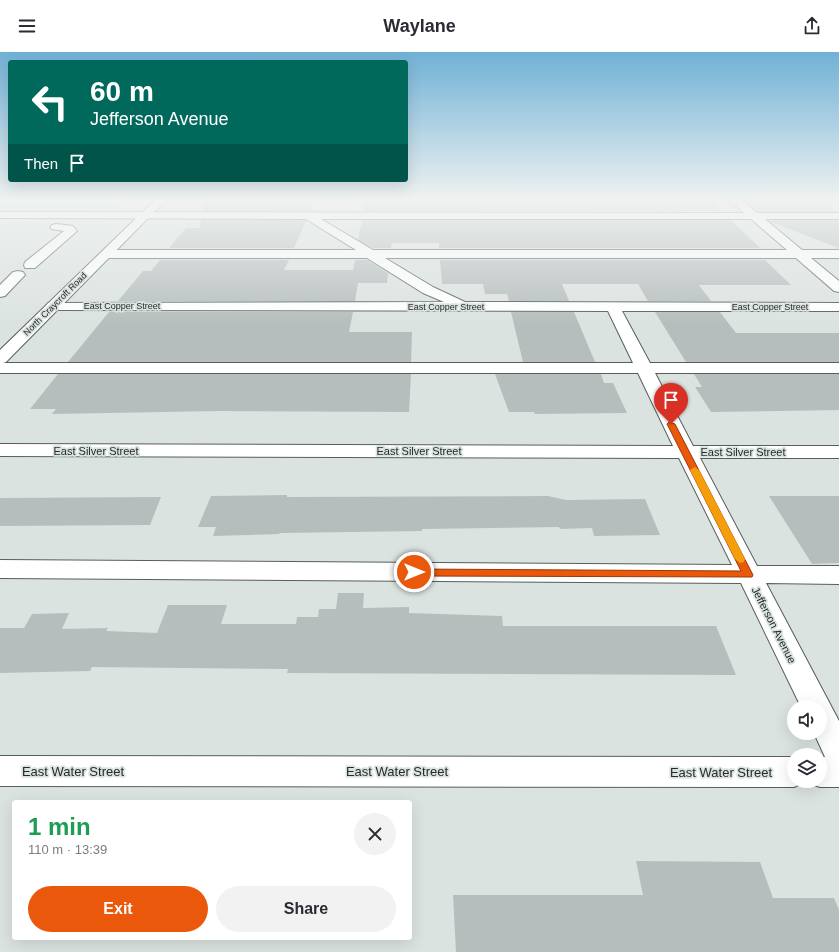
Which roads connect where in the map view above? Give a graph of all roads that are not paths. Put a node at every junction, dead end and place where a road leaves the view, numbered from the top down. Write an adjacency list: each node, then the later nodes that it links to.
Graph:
1 (59, 241): 9 (street)
2 (118, 241): 5 (street, North Craycroft Road)
3 (349, 241): 6 (street)
4 (784, 241): 7 (street)
5 (105, 254): 6 (street); 13 (street, North Craycroft Road)
6 (370, 254): 7 (street); 14 (street)
7 (799, 254): 8 (street); 11 (street)
8 (839, 254)
9 (30, 265)
10 (18, 275): 12 (street)
11 (839, 288)
12 (0, 293)
13 (53, 306): 14 (street, East Copper Street); 17 (street, North Craycroft Road)
14 (468, 307): 15 (street, East Copper Street)
15 (613, 307): 16 (street, East Copper Street); 19 (street, Jefferson Avenue)
16 (839, 308)
17 (0, 358)
18 (0, 368): 19 (street)
19 (643, 368): 20 (street); 22 (street, Jefferson Avenue)
20 (839, 368)
21 (0, 450): 22 (street, East Silver Street)
22 (686, 452): 23 (street, East Silver Street); 25 (street, Jefferson Avenue)
23 (839, 452)
24 (0, 569): 25 (street)
25 (748, 575): 26 (street); 27 (street, Jefferson Avenue)
26 (839, 575)
27 (812, 700)
28 (827, 729): 29 (street)
29 (839, 752)
30 (0, 771): 31 (street, East Water Street)
31 (787, 772)
32 (827, 772): 33 (street)
33 (839, 772)

